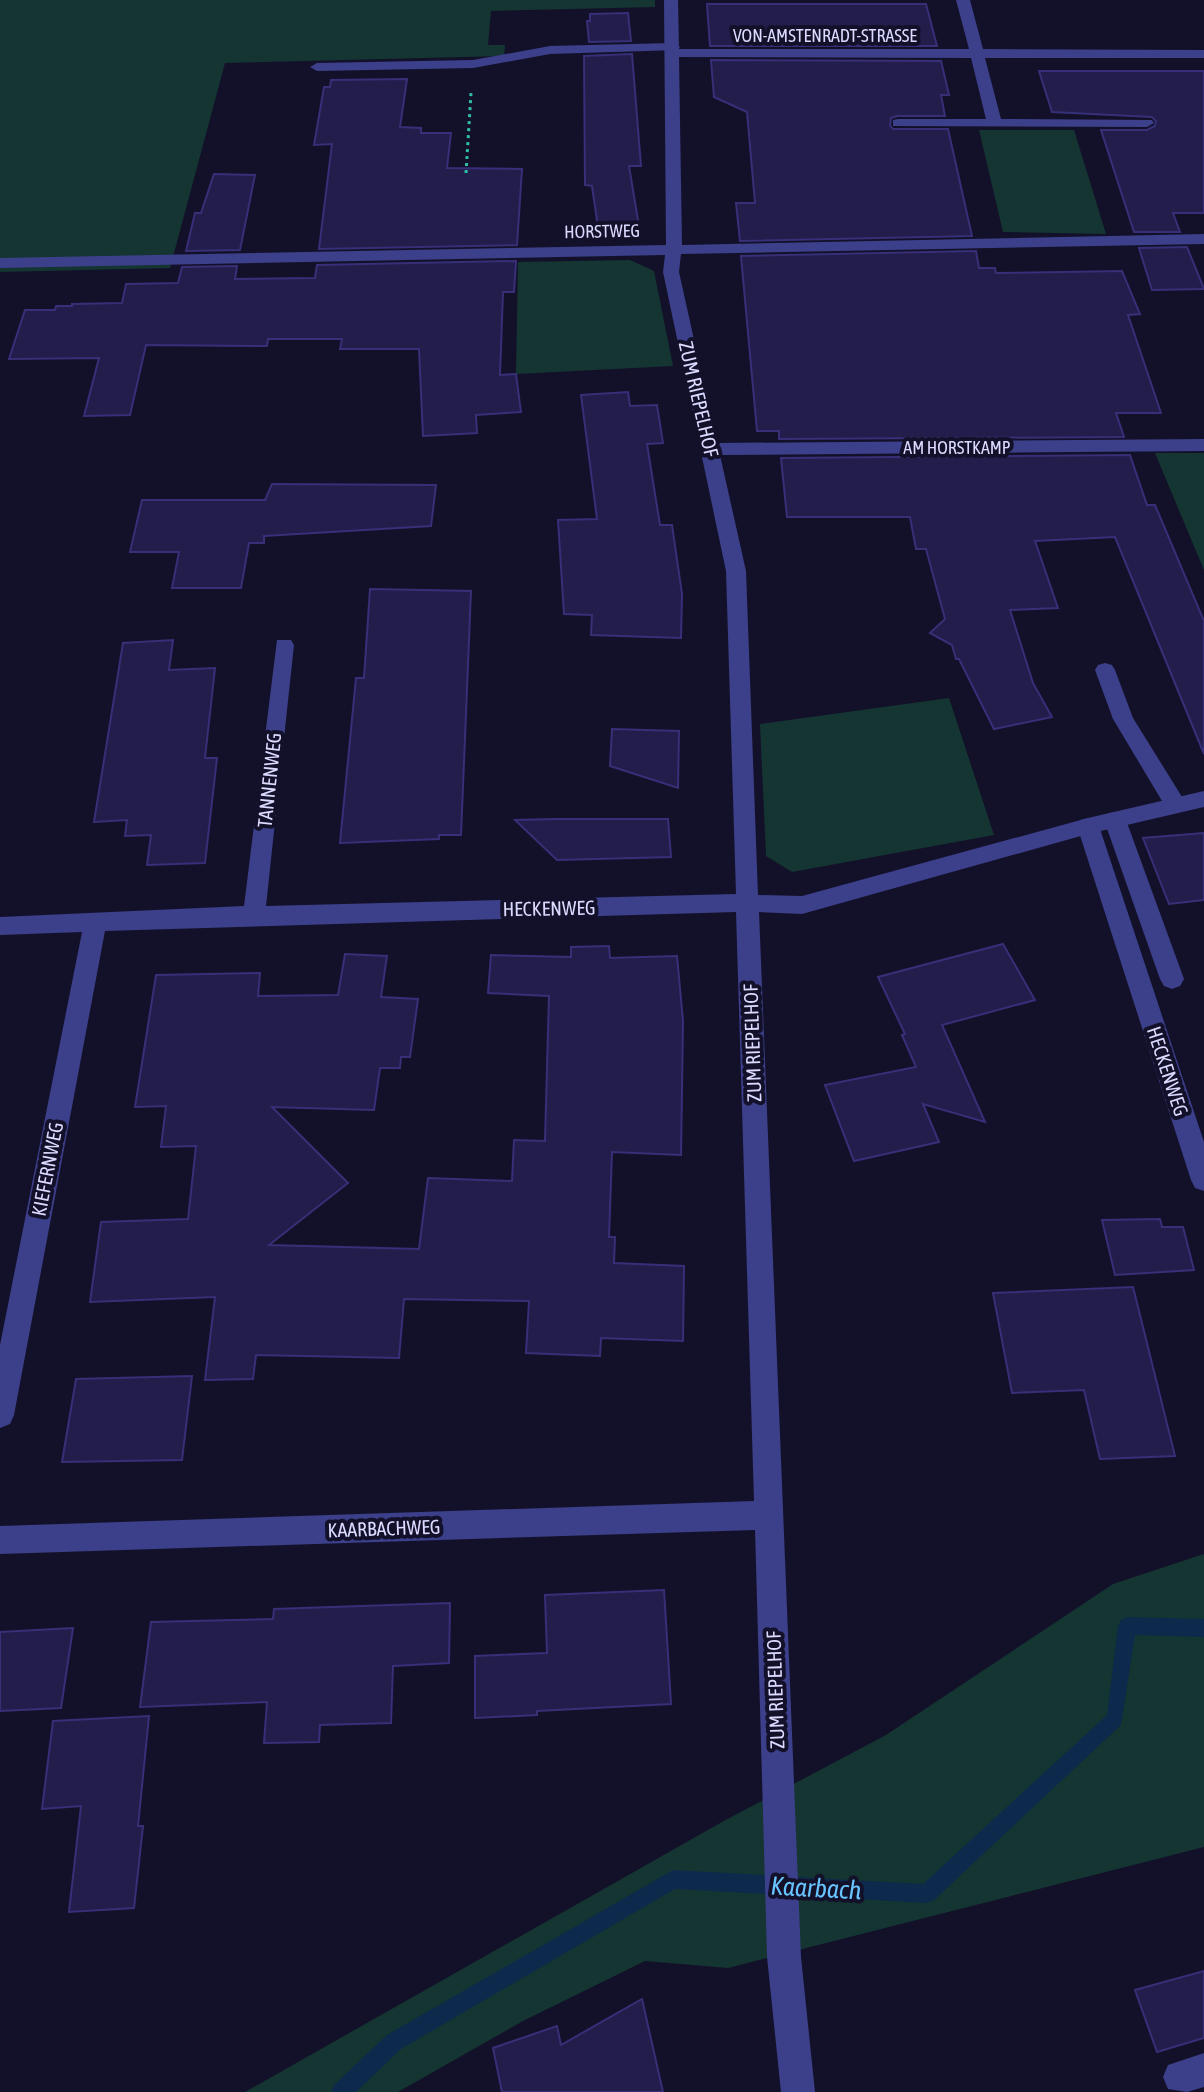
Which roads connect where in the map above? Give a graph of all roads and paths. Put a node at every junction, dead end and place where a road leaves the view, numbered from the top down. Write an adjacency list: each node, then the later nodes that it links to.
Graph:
1 (671, 0): 3 (street, ZUM RIEPELHOF)
2 (963, 0): 4 (street)
3 (673, 50): 4 (street, VON-AMSTENRADT-STRASSE); 6 (street, VON-AMSTENRADT-STRASSE); 13 (street, ZUM RIEPELHOF)
4 (977, 54): 5 (street, VON-AMSTENRADT-STRASSE); 9 (street)
5 (1204, 54)
6 (473, 64): 7 (street, VON-AMSTENRADT-STRASSE); 11 (path)
7 (317, 67)
8 (898, 123): 9 (street)
9 (995, 123): 10 (street)
10 (1147, 123)
11 (466, 173)
12 (1204, 239): 13 (street, HORSTWEG)
13 (674, 250): 14 (street, HORSTWEG); 16 (street, ZUM RIEPELHOF)
14 (0, 263)
15 (1204, 445): 16 (street, AM HORSTKAMP)
16 (711, 449): 23 (street, ZUM RIEPELHOF)
17 (284, 645): 24 (street, TANNENWEG)
18 (1105, 670): 20 (street)
19 (1204, 799): 20 (street, HECKENWEG)
20 (1176, 805): 21 (street, HECKENWEG)
21 (1115, 820): 22 (street, HECKENWEG); 27 (street)
22 (1088, 826): 23 (street, HECKENWEG); 28 (street, HECKENWEG)
23 (746, 903): 24 (street, HECKENWEG); 30 (street, ZUM RIEPELHOF)
24 (254, 915): 25 (street, HECKENWEG)
25 (95, 923): 26 (street, HECKENWEG); 29 (street, KIEFERNWEG)
26 (0, 926)
27 (1172, 979)
28 (1204, 1180)
29 (0, 1415)
30 (769, 1515): 31 (street, KAARBACHWEG); 32 (street, ZUM RIEPELHOF)
31 (0, 1540)
32 (798, 2092)

